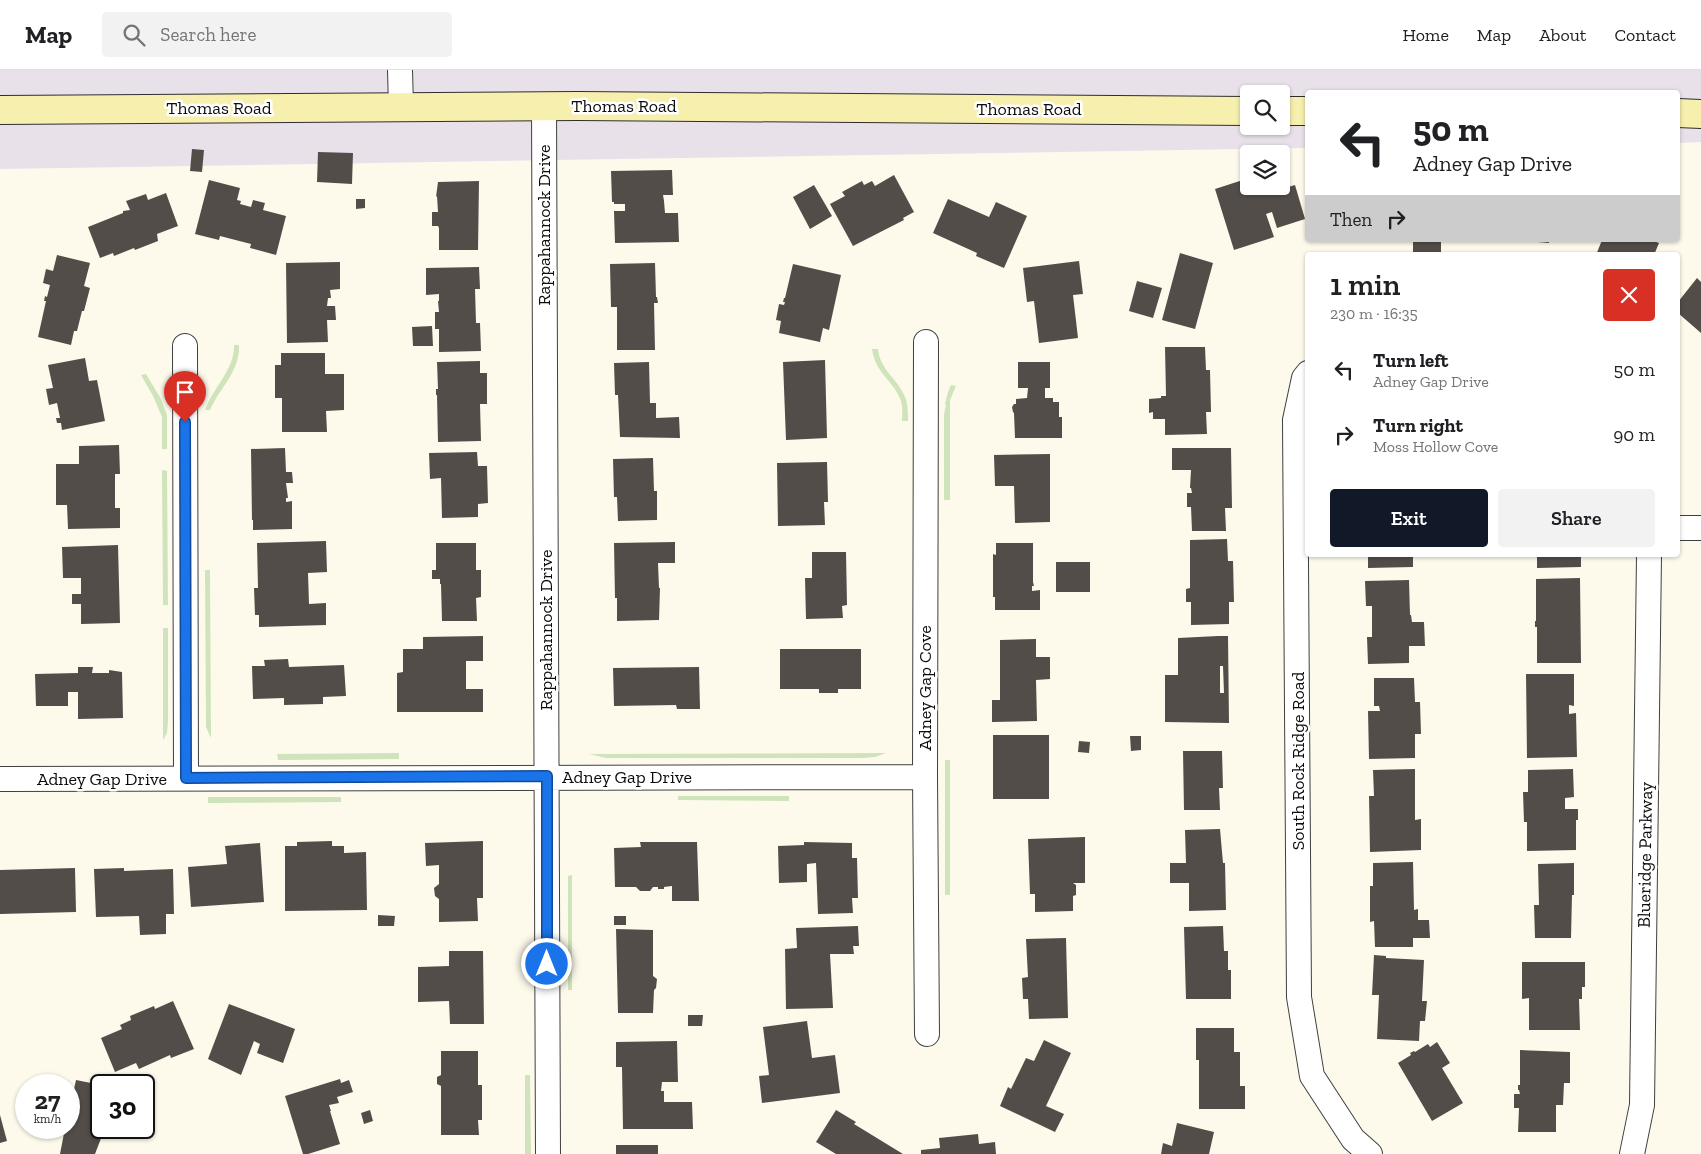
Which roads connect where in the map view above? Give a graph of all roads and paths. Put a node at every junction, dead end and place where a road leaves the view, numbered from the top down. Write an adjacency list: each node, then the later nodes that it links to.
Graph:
1 (400, 70): 3 (street)
2 (544, 106): 3 (street, Thomas Road); 5 (street, Thomas Road); 16 (street, Rappahannock Drive)
3 (401, 107): 4 (street, Thomas Road)
4 (0, 110)
5 (1240, 111)
6 (1290, 111): 7 (street)
7 (1305, 111)
8 (1680, 113): 9 (street)
9 (1701, 114)
10 (926, 342): 18 (street, Adney Gap Cove)
11 (185, 346): 17 (street)
12 (1305, 376): 21 (street, South Rock Ridge Road)
13 (1680, 528): 14 (street)
14 (1701, 528)
15 (1649, 557): 23 (street, Blueridge Parkway)
16 (547, 776): 17 (street, Adney Gap Drive); 18 (street, Adney Gap Drive); 22 (street, Rappahannock Drive)
17 (186, 778): 19 (street, Adney Gap Drive)
18 (925, 778): 20 (street, Adney Gap Cove)
19 (0, 779)
20 (927, 1034)
21 (1361, 1147)
22 (548, 1154)
23 (1632, 1154)

